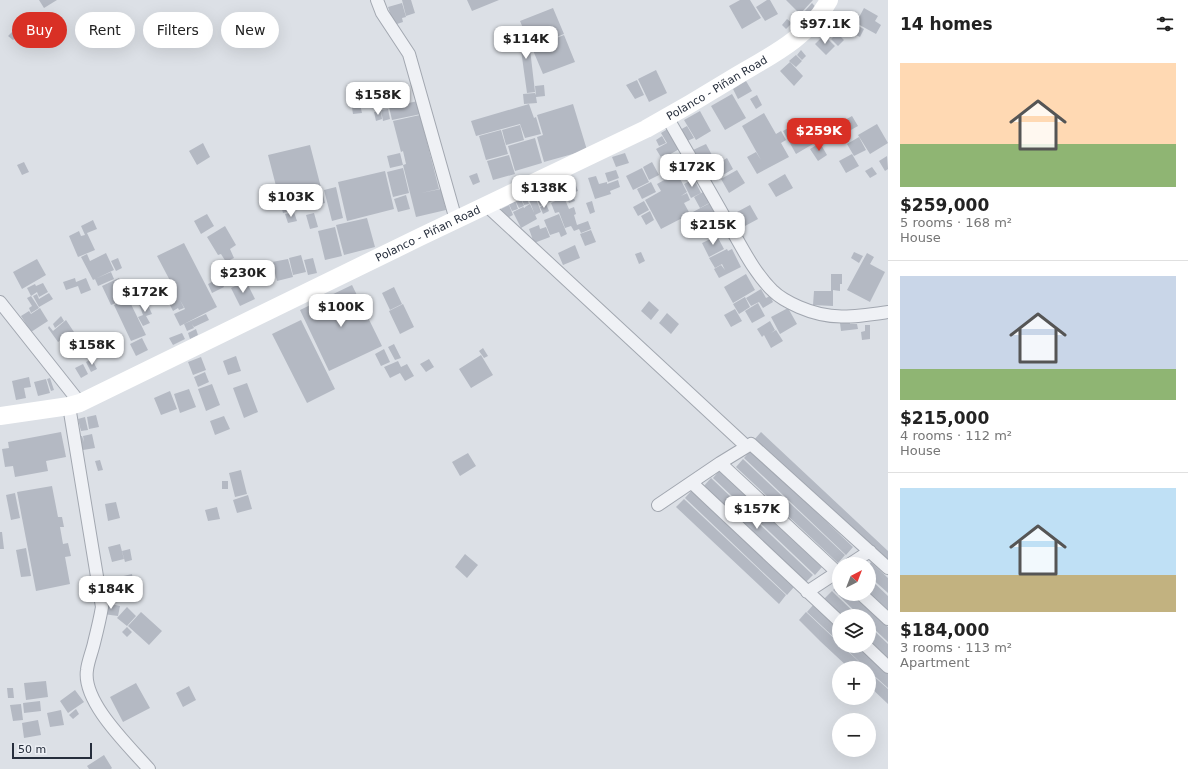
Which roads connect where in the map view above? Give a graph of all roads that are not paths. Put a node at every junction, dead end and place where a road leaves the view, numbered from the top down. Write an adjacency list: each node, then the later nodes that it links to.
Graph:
1 (377, 0): 5 (street)
2 (828, 0): 3 (main road, Polanco - Piñan Road)
3 (666, 117): 4 (main road, Polanco - Piñan Road); 7 (street)
4 (486, 205): 5 (main road, Polanco - Piñan Road); 10 (street)
5 (456, 220): 8 (main road, Polanco - Piñan Road)
6 (0, 302): 8 (street)
7 (888, 312)
8 (74, 405): 9 (main road, Polanco - Piñan Road); 25 (street)
9 (0, 416)
10 (746, 446): 11 (street); 14 (street)
11 (720, 463): 12 (street); 16 (street)
12 (692, 482): 13 (street); 19 (street)
13 (658, 505)
14 (870, 550): 15 (street); 17 (street)
15 (860, 557)
16 (832, 566)
17 (888, 568)
18 (832, 576): 19 (street)
19 (808, 592): 21 (street)
20 (869, 601): 22 (street)
21 (832, 614)
22 (888, 619)
23 (873, 653): 24 (street)
24 (888, 667)
25 (149, 769)

